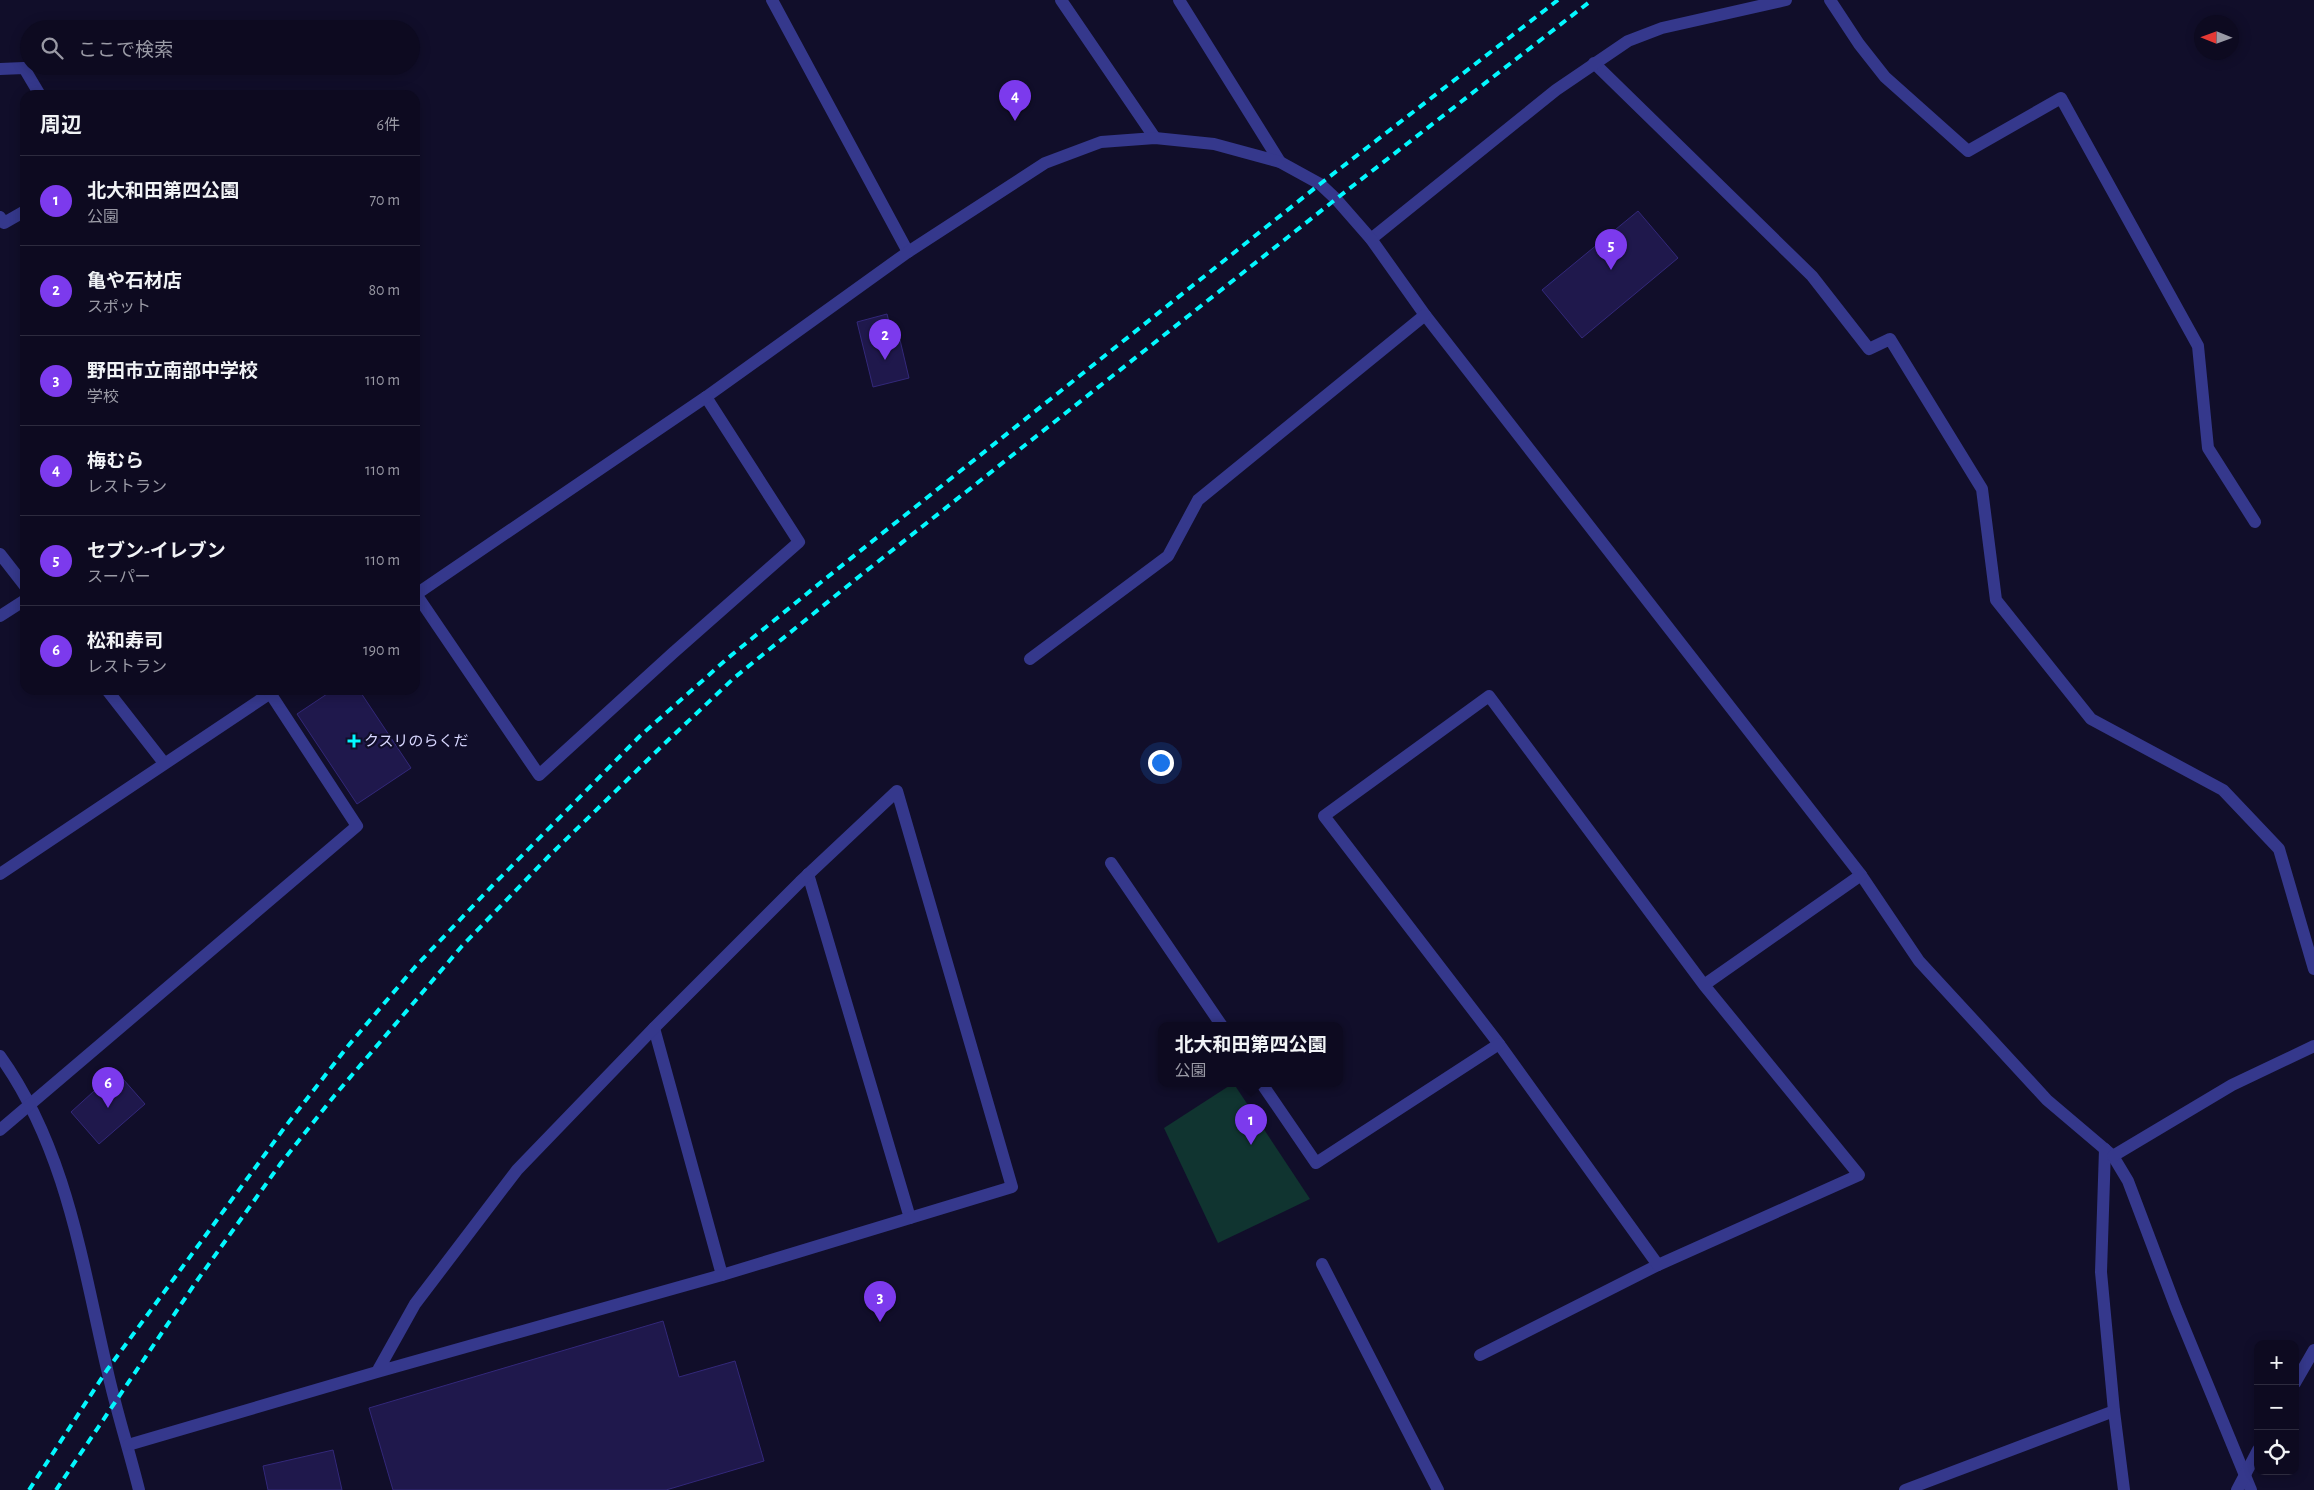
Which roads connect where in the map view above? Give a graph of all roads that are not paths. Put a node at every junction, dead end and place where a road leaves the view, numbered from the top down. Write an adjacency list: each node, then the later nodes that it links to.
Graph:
1 (772, 0): 16 (street)
2 (1061, 0): 11 (street)
3 (1179, 0): 12 (street)
4 (1786, 0): 6 (street)
5 (1830, 0): 19 (street)
6 (1594, 63): 15 (street); 35 (street)
7 (20, 68): 8 (street)
8 (0, 69)
9 (28, 75): 10 (street)
10 (37, 90)
11 (1155, 138): 12 (street); 16 (street)
12 (1280, 162): 15 (street)
13 (20, 214): 14 (street)
14 (0, 217)
15 (1370, 239): 17 (street)
16 (908, 252): 18 (street)
17 (1425, 315): 26 (street); 34 (street)
18 (706, 397): 22 (street); 23 (street)
19 (2255, 522)
20 (0, 554): 21 (street)
21 (20, 580)
22 (420, 591)
23 (420, 600)
24 (20, 603): 25 (street)
25 (0, 616)
26 (1030, 659)
27 (111, 695): 30 (street)
28 (267, 695): 30 (street)
29 (274, 695): 43 (street)
30 (164, 763): 32 (street)
31 (1111, 863): 37 (street)
32 (0, 874)
33 (808, 874): 38 (street); 46 (street); 46 (street)
34 (1861, 875): 36 (street); 45 (street)
35 (2314, 969)
36 (1704, 985): 39 (street); 48 (street)
37 (1219, 1022)
38 (654, 1028): 49 (street); 52 (street)
39 (1499, 1044): 42 (street); 48 (street)
40 (2314, 1046): 45 (street)
41 (0, 1056): 43 (street)
42 (1264, 1087)
43 (31, 1105): 44 (street); 55 (street)
44 (0, 1130)
45 (2109, 1153): 54 (street); 57 (street)
46 (910, 1218): 49 (street)
47 (1322, 1264): 59 (street)
48 (1658, 1266): 51 (street)
49 (722, 1275): 52 (street)
50 (2314, 1350): 53 (street)
51 (1480, 1355)
52 (377, 1372): 55 (street)
53 (2299, 1376)
54 (2114, 1411): 60 (street); 61 (street)
55 (128, 1445): 58 (street)
56 (2254, 1457): 57 (street)
57 (2244, 1474): 62 (street); 63 (street)
58 (139, 1490)
59 (1438, 1490)
60 (1905, 1490)
61 (2124, 1490)
62 (2236, 1490)
63 (2251, 1490)

